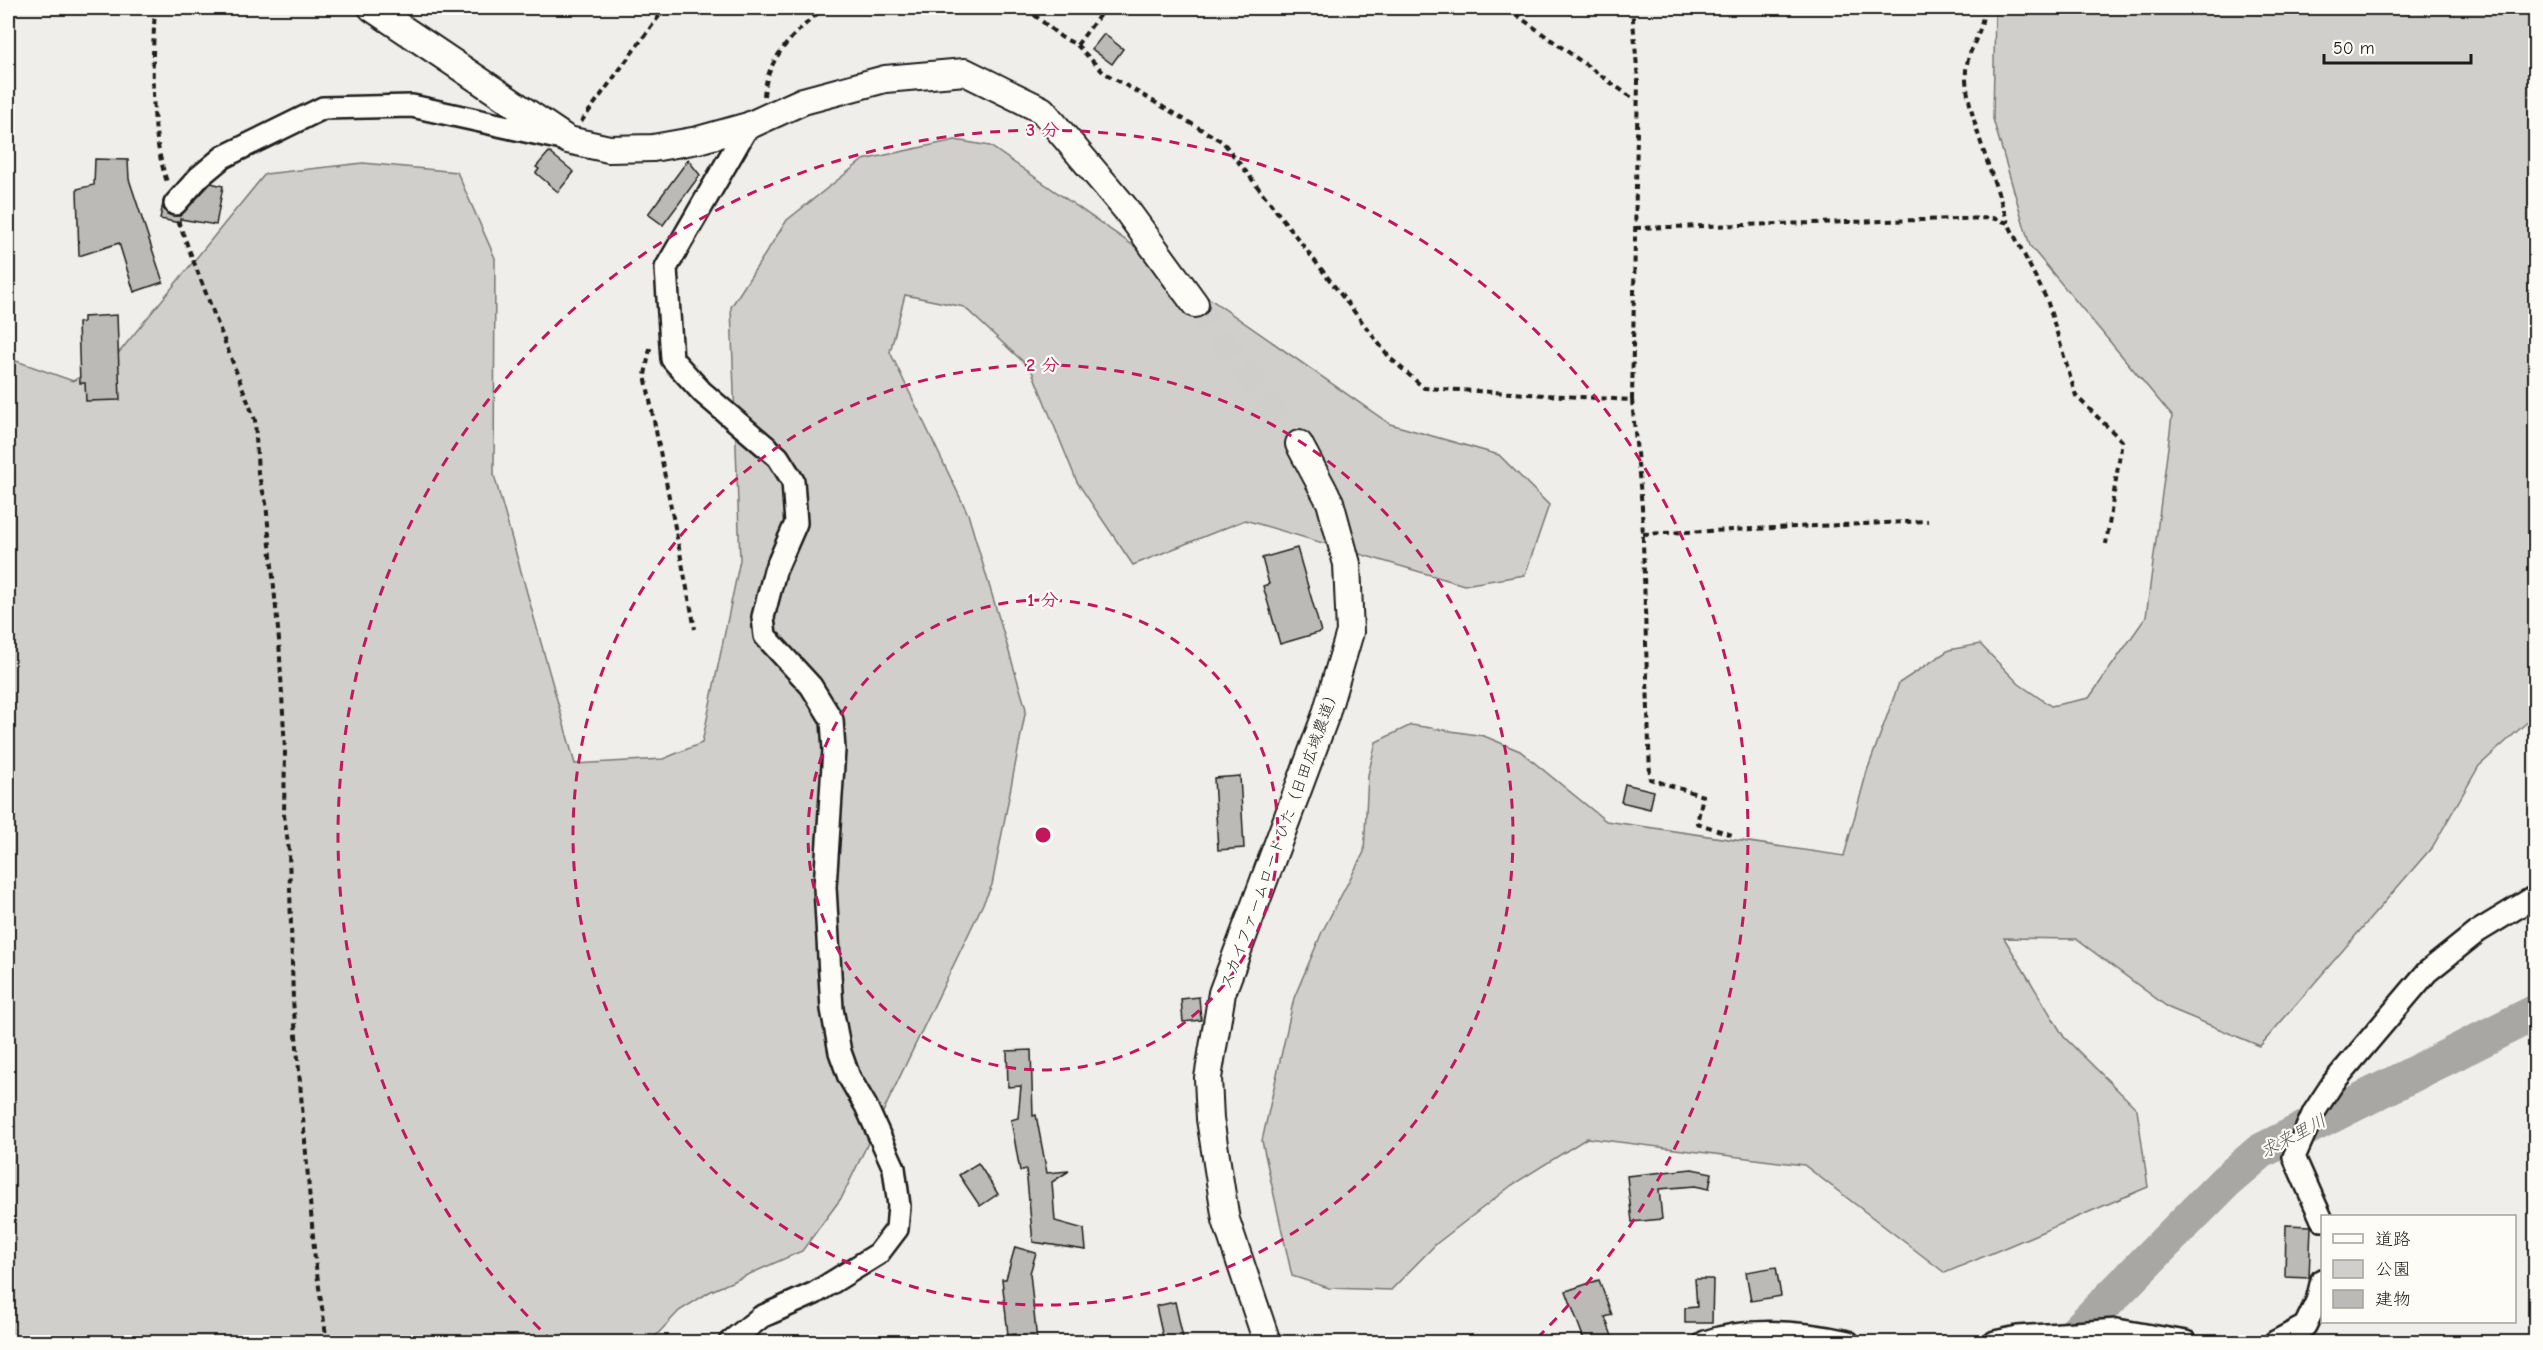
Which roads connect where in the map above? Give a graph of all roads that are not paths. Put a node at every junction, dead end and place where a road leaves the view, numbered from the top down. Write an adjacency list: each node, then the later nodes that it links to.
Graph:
1 (372, 8): 3 (street)
2 (755, 123): 3 (street); 5 (street); 10 (street)
3 (568, 140): 4 (street)
4 (175, 204)
5 (1195, 304)
6 (1299, 444): 11 (street, スカイファームロードひた（日田広域農道）)
7 (2535, 896): 8 (street)
8 (2321, 1218)
9 (2321, 1284): 16 (street)
10 (730, 1342)
11 (1267, 1342)
12 (1705, 1342): 13 (street)
13 (1848, 1342)
14 (1995, 1342): 15 (street)
15 (2186, 1342)
16 (2275, 1342)

